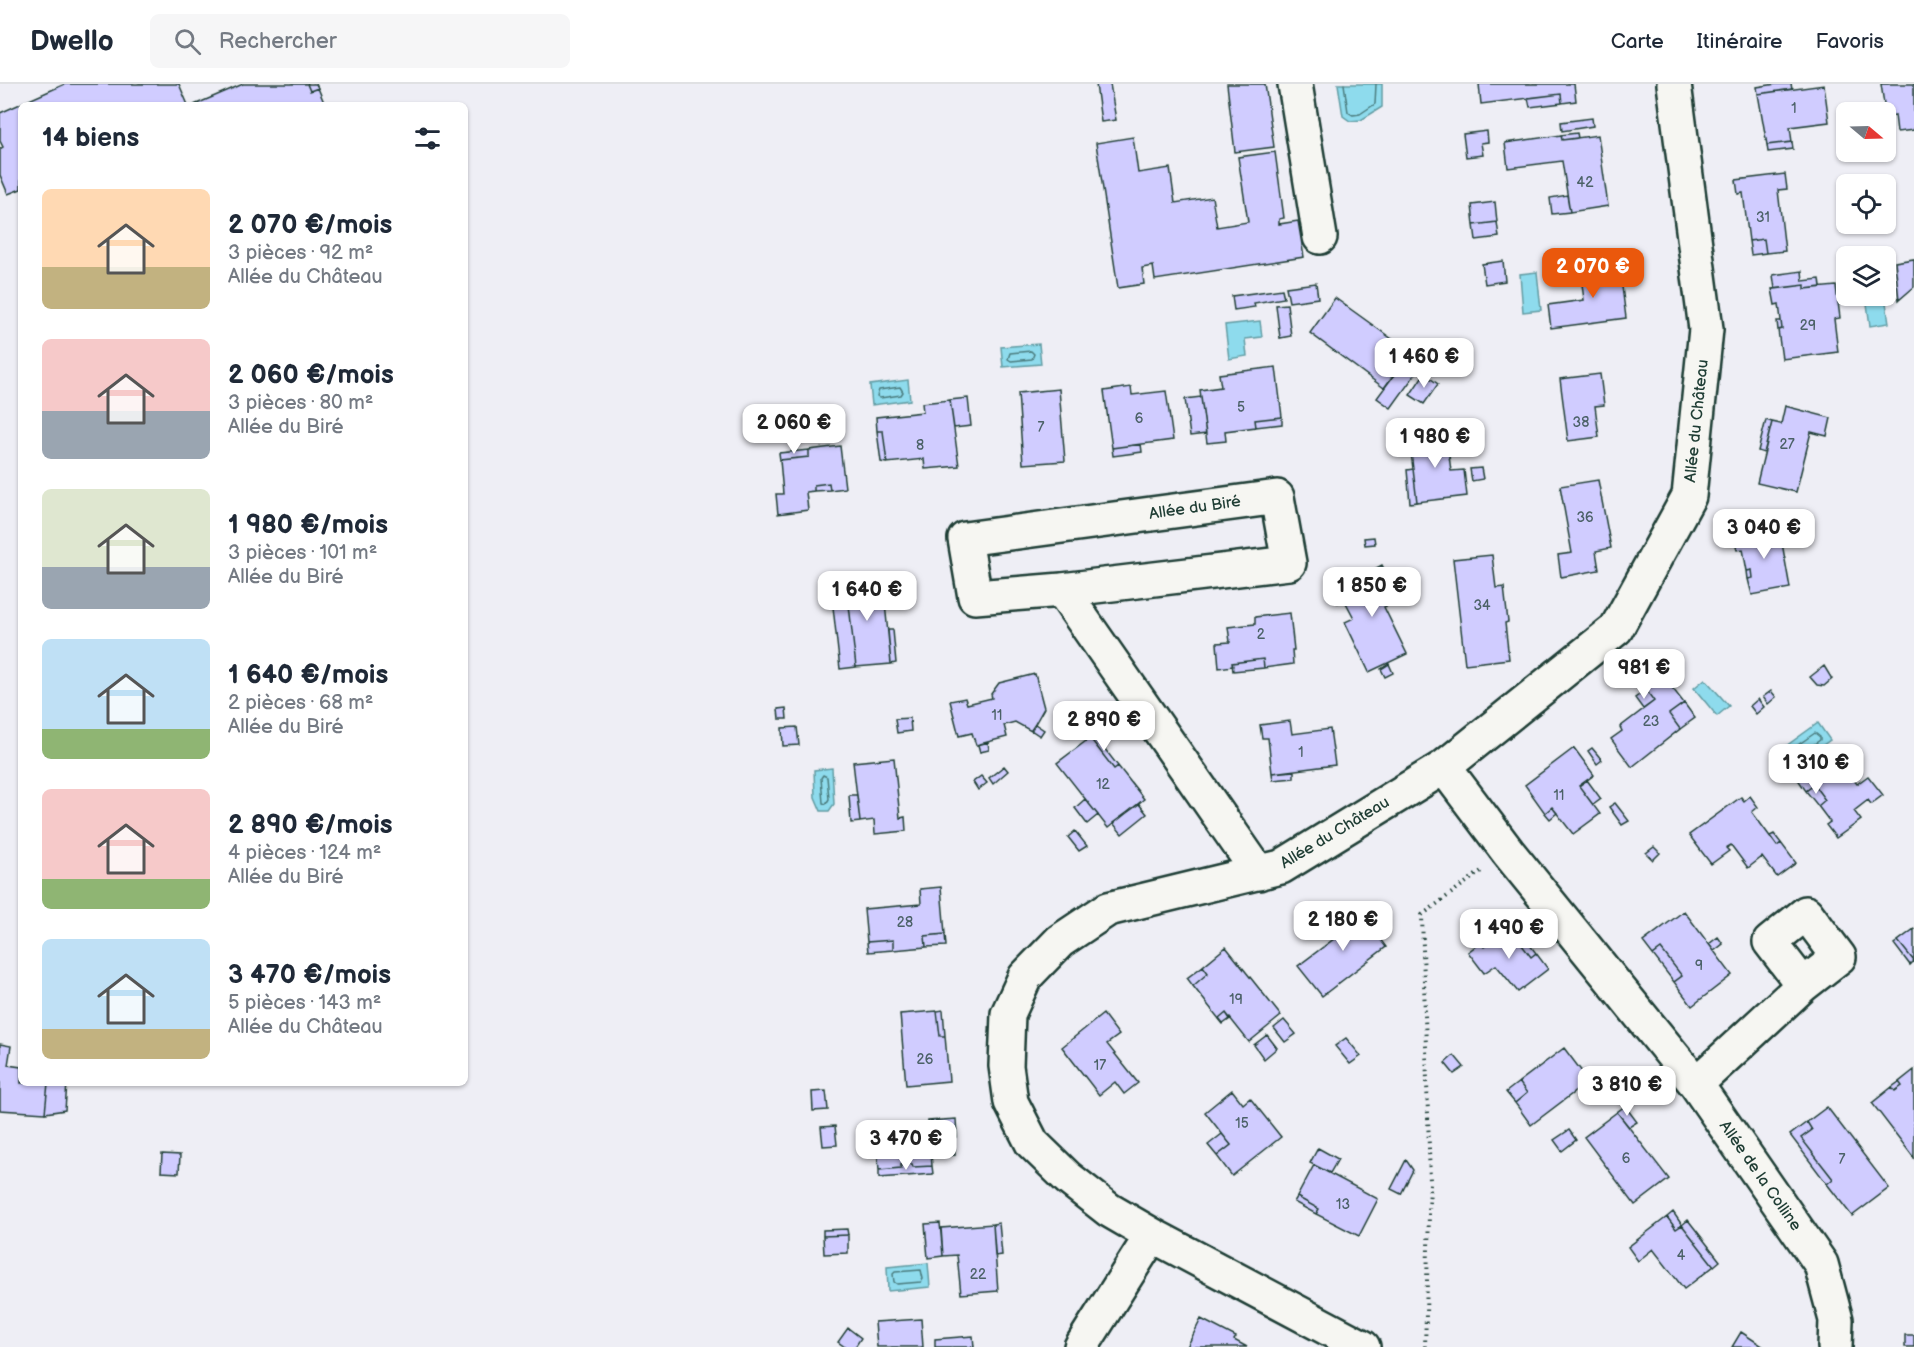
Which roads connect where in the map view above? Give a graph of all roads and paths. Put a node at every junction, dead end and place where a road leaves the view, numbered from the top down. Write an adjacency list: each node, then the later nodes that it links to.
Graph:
1 (1295, 84): 3 (street)
2 (1674, 84): 5 (street, Allée du Château)
3 (1320, 237)
4 (1062, 590): 4 (street, Allée du Biré); 7 (street)
5 (1444, 767): 6 (street, Allée de la Colline); 7 (street, Allée du Château)
6 (1508, 852): 9 (street, Allée de la Colline); 13 (path)
7 (1259, 873): 10 (street, Allée du Château)
8 (1803, 985): 9 (street)
9 (1696, 1084): 14 (street, Allée de la Colline)
10 (1152, 1235): 11 (street); 12 (street, Allée du Château)
11 (1081, 1347)
12 (1363, 1347)
13 (1425, 1347)
14 (1835, 1347)

